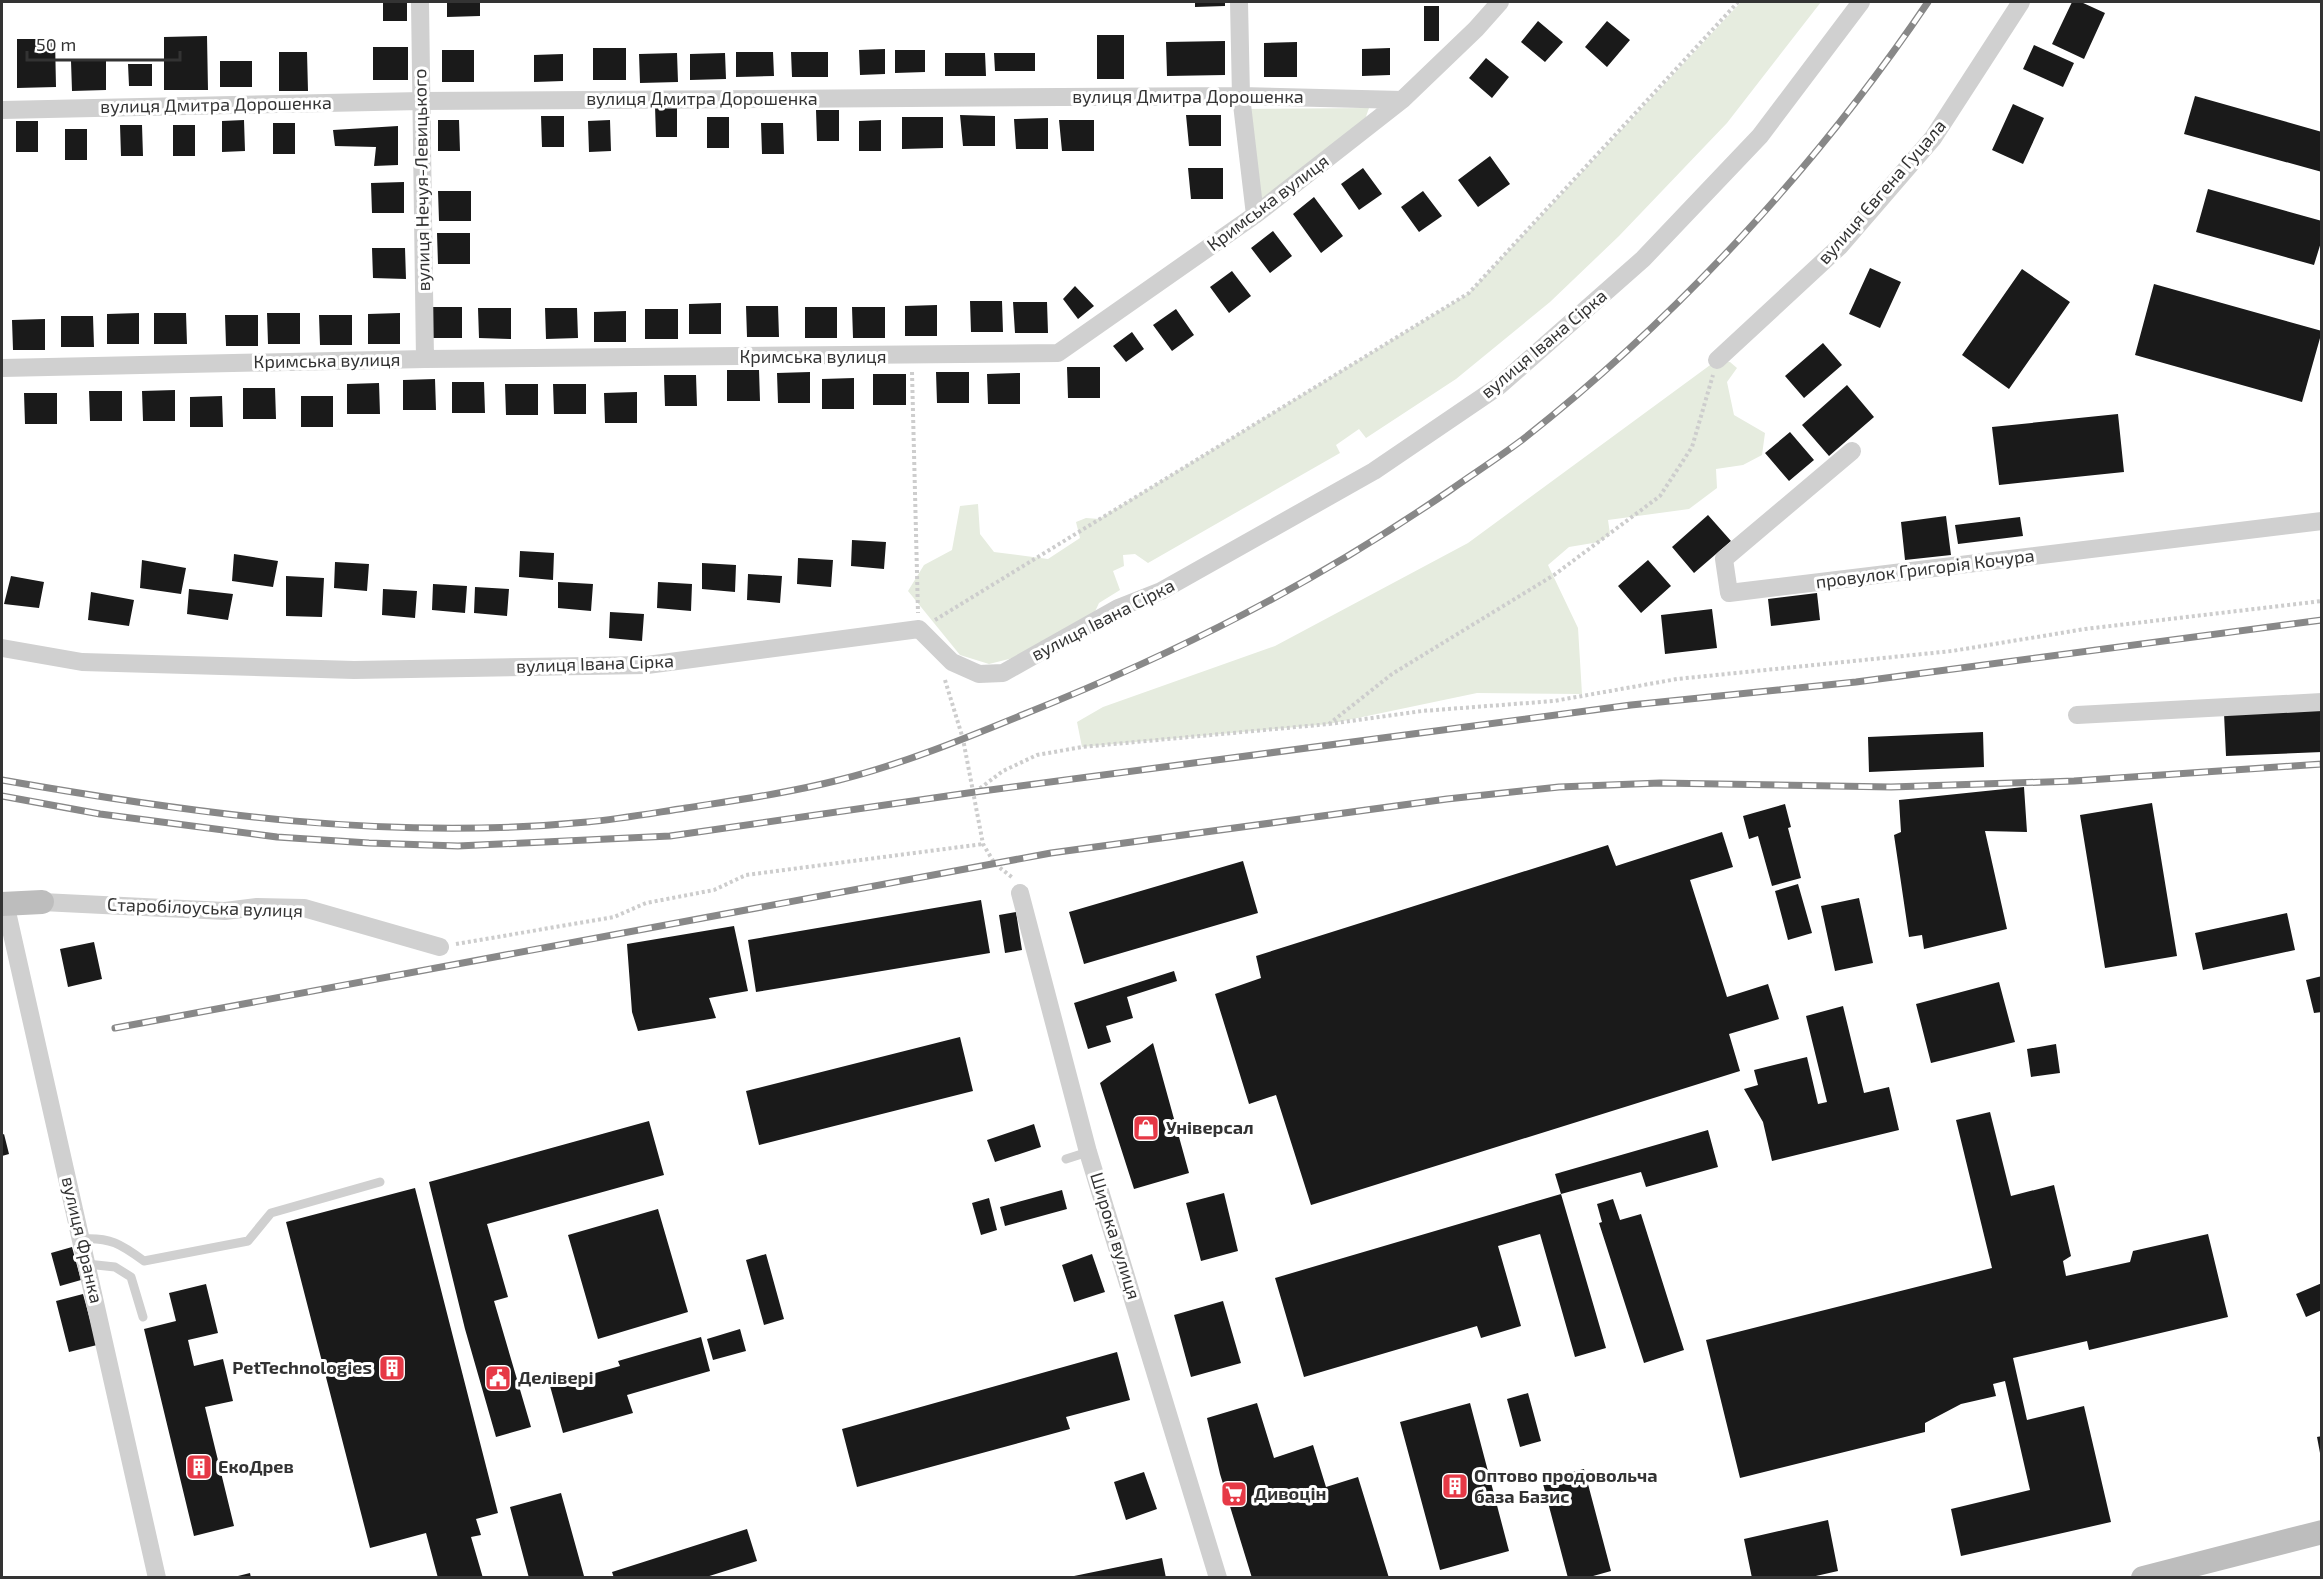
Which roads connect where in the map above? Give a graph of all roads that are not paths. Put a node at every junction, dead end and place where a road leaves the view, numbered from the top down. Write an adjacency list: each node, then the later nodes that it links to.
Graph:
1 (420, 2): 8 (street, вулиця Нечуя-Левицького)
2 (1239, 2): 6 (street)
3 (1500, 2): 7 (street, Кримська вулиця)
4 (1861, 2): 16 (street, вулиця Івана Сірка)
5 (2021, 2): 12 (street, вулиця Євгена Гуцала)
6 (1240, 96): 7 (street, вулиця Дмитра Дорошенка); 8 (street, вулиця Дмитра Дорошенка); 10 (street)
7 (1402, 100): 10 (street, Кримська вулиця)
8 (421, 101): 9 (street, вулиця Дмитра Дорошенка); 11 (street, вулиця Нечуя-Левицького)
9 (2, 110)
10 (1255, 215): 11 (street, Кримська вулиця)
11 (424, 359): 13 (street, Кримська вулиця)
12 (1717, 360)
13 (2, 368)
14 (1852, 451): 15 (street, провулок Григорія Кочура)
15 (2322, 521)
16 (2, 648)
17 (2322, 702): 18 (street)
18 (2077, 715)
19 (1020, 893): 23 (street, Широка вулиця)
20 (42, 902): 21 (main road, Старобілоуська вулиця); 22 (street, Старобілоуська вулиця)
21 (3, 904): 26 (street, вулиця Франка)
22 (440, 947)
23 (1088, 1152): 24 (lane); 31 (street, Широка вулиця)
24 (1066, 1159)
25 (380, 1182): 26 (lane)
26 (81, 1239): 27 (street, вулиця Франка)
27 (87, 1264): 28 (lane); 30 (street, вулиця Франка)
28 (143, 1317)
29 (2322, 1532): 32 (main road)
30 (157, 1578)
31 (1218, 1578)
32 (2143, 1578)

